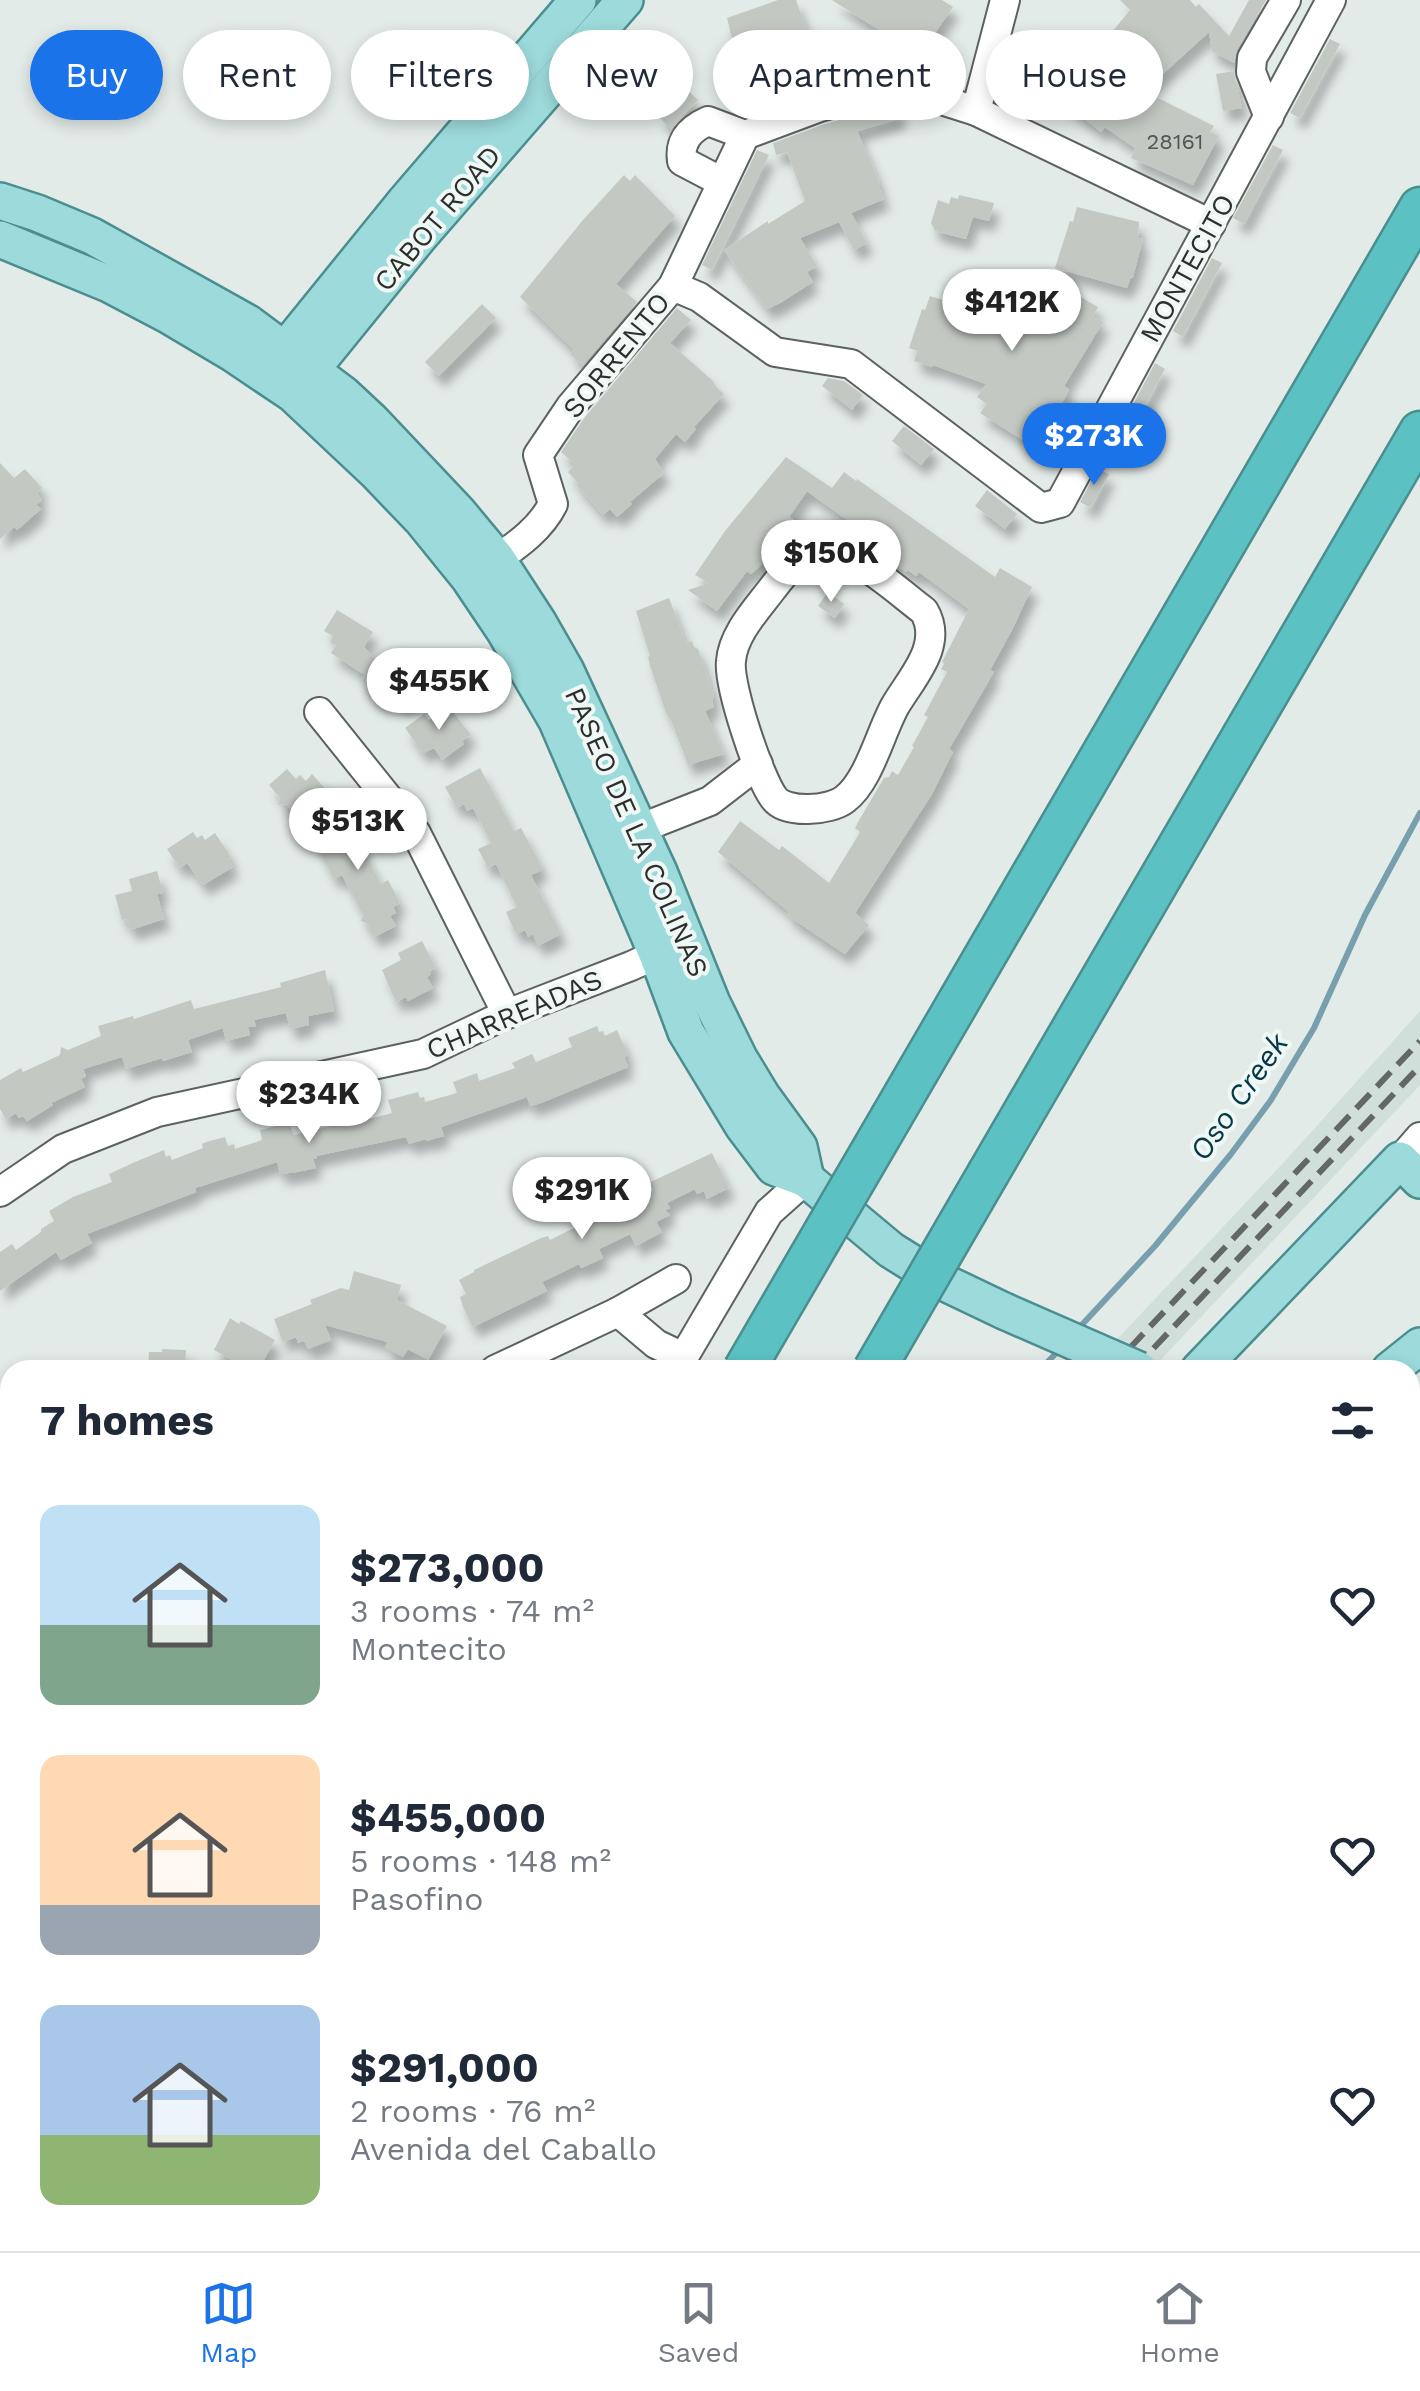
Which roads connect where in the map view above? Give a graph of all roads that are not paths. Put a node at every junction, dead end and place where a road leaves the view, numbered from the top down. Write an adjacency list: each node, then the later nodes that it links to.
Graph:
1 (578, 0): 15 (main road, CABOT ROAD)
2 (624, 0): 15 (main road, CABOT ROAD)
3 (1005, 0): 6 (street)
4 (1286, 0): 7 (street)
5 (1330, 0): 7 (street, MONTECITO)
6 (976, 111): 8 (street); 12 (street)
7 (1268, 117): 12 (street, MONTECITO)
8 (745, 136): 9 (street, SORRENTO); 9 (street)
9 (722, 182): 14 (street, SORRENTO)
10 (0, 202): 15 (main road, PASEO DE LA COLINAS)
11 (1420, 208): 34 (highway, bridge)
12 (1211, 224): 14 (street, MONTECITO)
13 (0, 238): 15 (main road, PASEO DE LA COLINAS)
14 (673, 286): 17 (street, SORRENTO)
15 (288, 372): 17 (main road, PASEO DE LA COLINAS); 19 (main road, PASEO DE LA COLINAS)
16 (1420, 432): 35 (highway, bridge)
17 (496, 559): 23 (main road, PASEO DE LA COLINAS)
18 (319, 712): 25 (street)
19 (557, 720): 23 (main road); 24 (main road, PASEO DE LA COLINAS)
20 (758, 764): 21 (street); 21 (street); 22 (street)
21 (774, 799): 22 (street)
22 (710, 800): 23 (street)
23 (639, 828): 24 (main road, PASEO DE LA COLINAS)
24 (672, 948): 25 (street, CHARREADAS); 27 (main road, PASEO DE LA COLINAS)
25 (507, 1014): 28 (street, CHARREADAS)
26 (1413, 1159): 37 (main road)
27 (806, 1180): 33 (street); 36 (main road, bridge)
28 (0, 1192)
29 (676, 1279): 30 (street)
30 (618, 1312): 31 (street); 32 (street)
31 (516, 1360)
32 (675, 1360)
33 (682, 1360)
34 (750, 1360)
35 (880, 1360)
36 (1116, 1360)
37 (1209, 1360)

